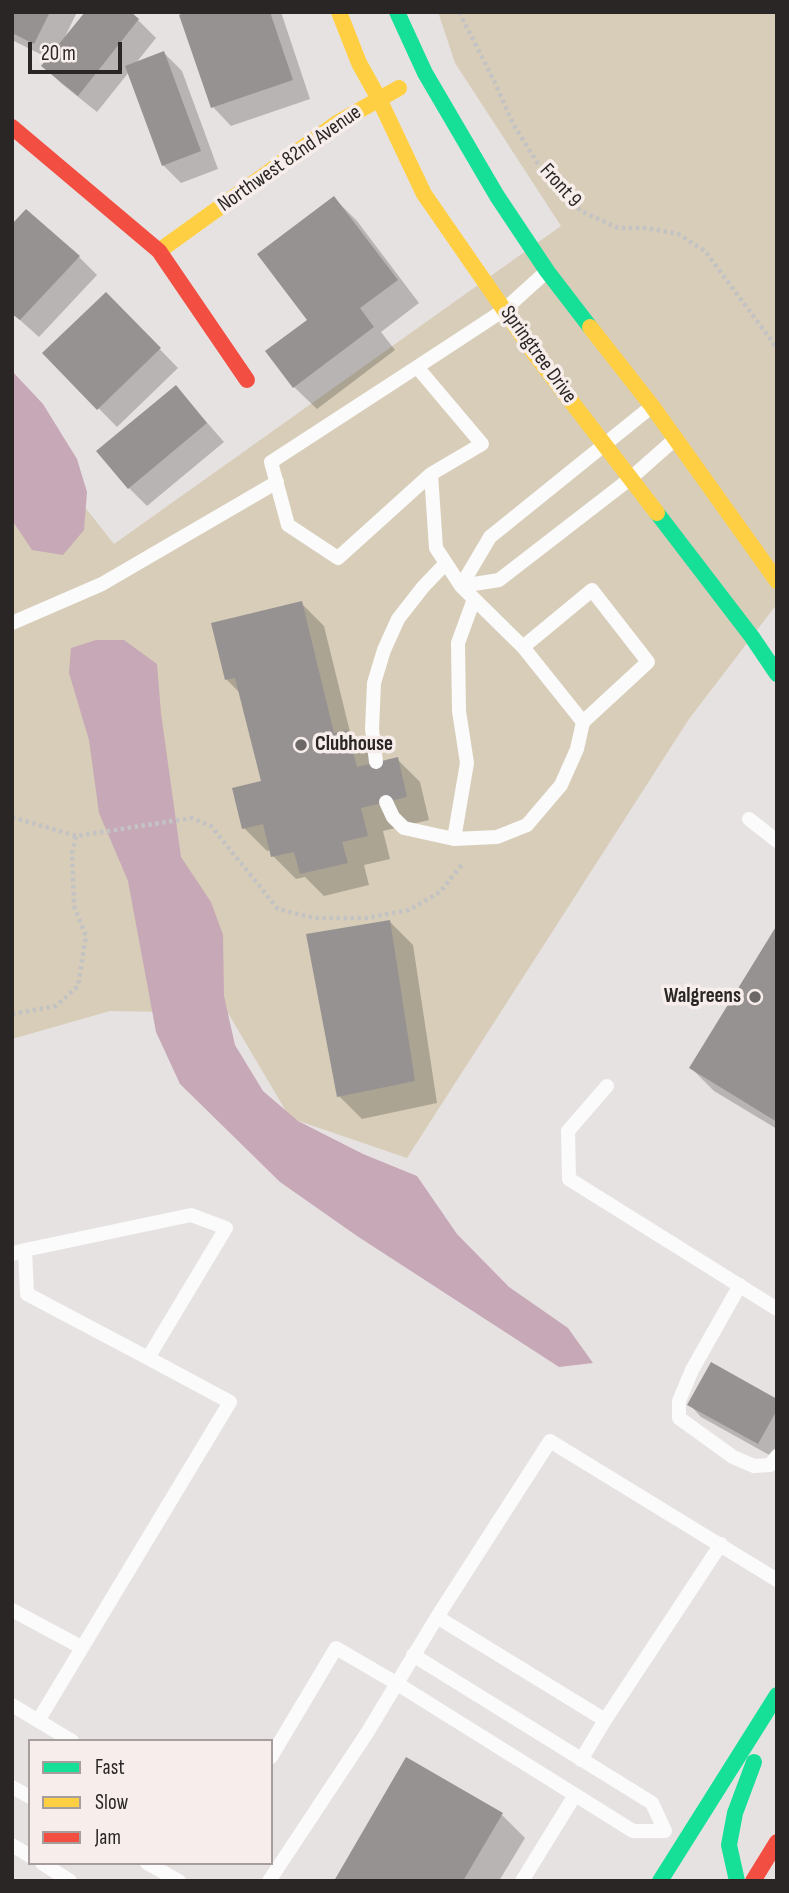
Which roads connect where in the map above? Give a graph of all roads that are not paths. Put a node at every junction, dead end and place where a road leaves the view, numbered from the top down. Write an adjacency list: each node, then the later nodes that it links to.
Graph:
1 (339, 12): 4 (street, Springtree Drive)
2 (397, 12): 3 (street)
3 (425, 73): 4 (street, Northwest 82nd Avenue); 7 (street)
4 (379, 99): 6 (street, Northwest 82nd Avenue); 8 (street, Springtree Drive)
5 (12, 127): 6 (street)
6 (159, 251): 10 (street)
7 (547, 271): 8 (lane); 11 (street)
8 (504, 310): 9 (lane); 13 (street, Springtree Drive)
9 (417, 367): 14 (lane); 16 (lane)
10 (247, 380)
11 (652, 407): 12 (street); 13 (lane)
12 (675, 438): 15 (lane); 18 (street)
13 (606, 445): 15 (street, Springtree Drive); 19 (lane)
14 (431, 474): 16 (lane); 17 (lane)
15 (631, 478): 19 (lane); 23 (street, Springtree Drive)
16 (277, 482): 21 (lane)
17 (446, 563): 19 (lane); 25 (lane)
18 (777, 581)
19 (461, 586): 20 (lane)
20 (474, 598): 22 (lane); 28 (lane)
21 (12, 623)
22 (523, 647): 24 (lane); 24 (lane)
23 (777, 674)
24 (583, 722): 28 (lane)
25 (376, 762)
26 (386, 802): 28 (lane)
27 (749, 819): 29 (lane)
28 (454, 839)
29 (777, 841)
30 (607, 1086): 32 (lane)
31 (19, 1252): 34 (lane); 34 (lane)
32 (740, 1285): 33 (lane); 35 (lane)
33 (777, 1309)
34 (148, 1358): 40 (lane)
35 (777, 1456)
36 (721, 1544): 37 (lane); 39 (lane); 46 (lane)
37 (777, 1580)
38 (12, 1610): 40 (lane)
39 (437, 1617): 41 (lane); 46 (lane)
40 (81, 1647): 47 (lane)
41 (413, 1655): 42 (lane); 50 (lane)
42 (396, 1683): 49 (lane); 52 (lane); 64 (lane)
43 (777, 1695): 56 (street)
44 (777, 1701): 67 (street)
45 (12, 1705): 47 (lane)
46 (605, 1720): 50 (lane)
47 (38, 1721): 48 (lane)
48 (69, 1739)
49 (273, 1754)
50 (581, 1760): 54 (lane)
51 (12, 1787): 53 (lane)
52 (575, 1795): 54 (lane); 65 (lane)
53 (28, 1796)
54 (665, 1831): 56 (lane)
55 (777, 1842): 68 (street)
56 (684, 1843): 61 (street); 66 (street)
57 (12, 1845): 58 (lane)
58 (28, 1855)
59 (45, 1865): 62 (lane)
60 (151, 1865): 63 (lane)
61 (686, 1868)
62 (70, 1881)
63 (178, 1881)
64 (269, 1881)
65 (522, 1881)
66 (660, 1881)
67 (737, 1881)
68 (752, 1881)

